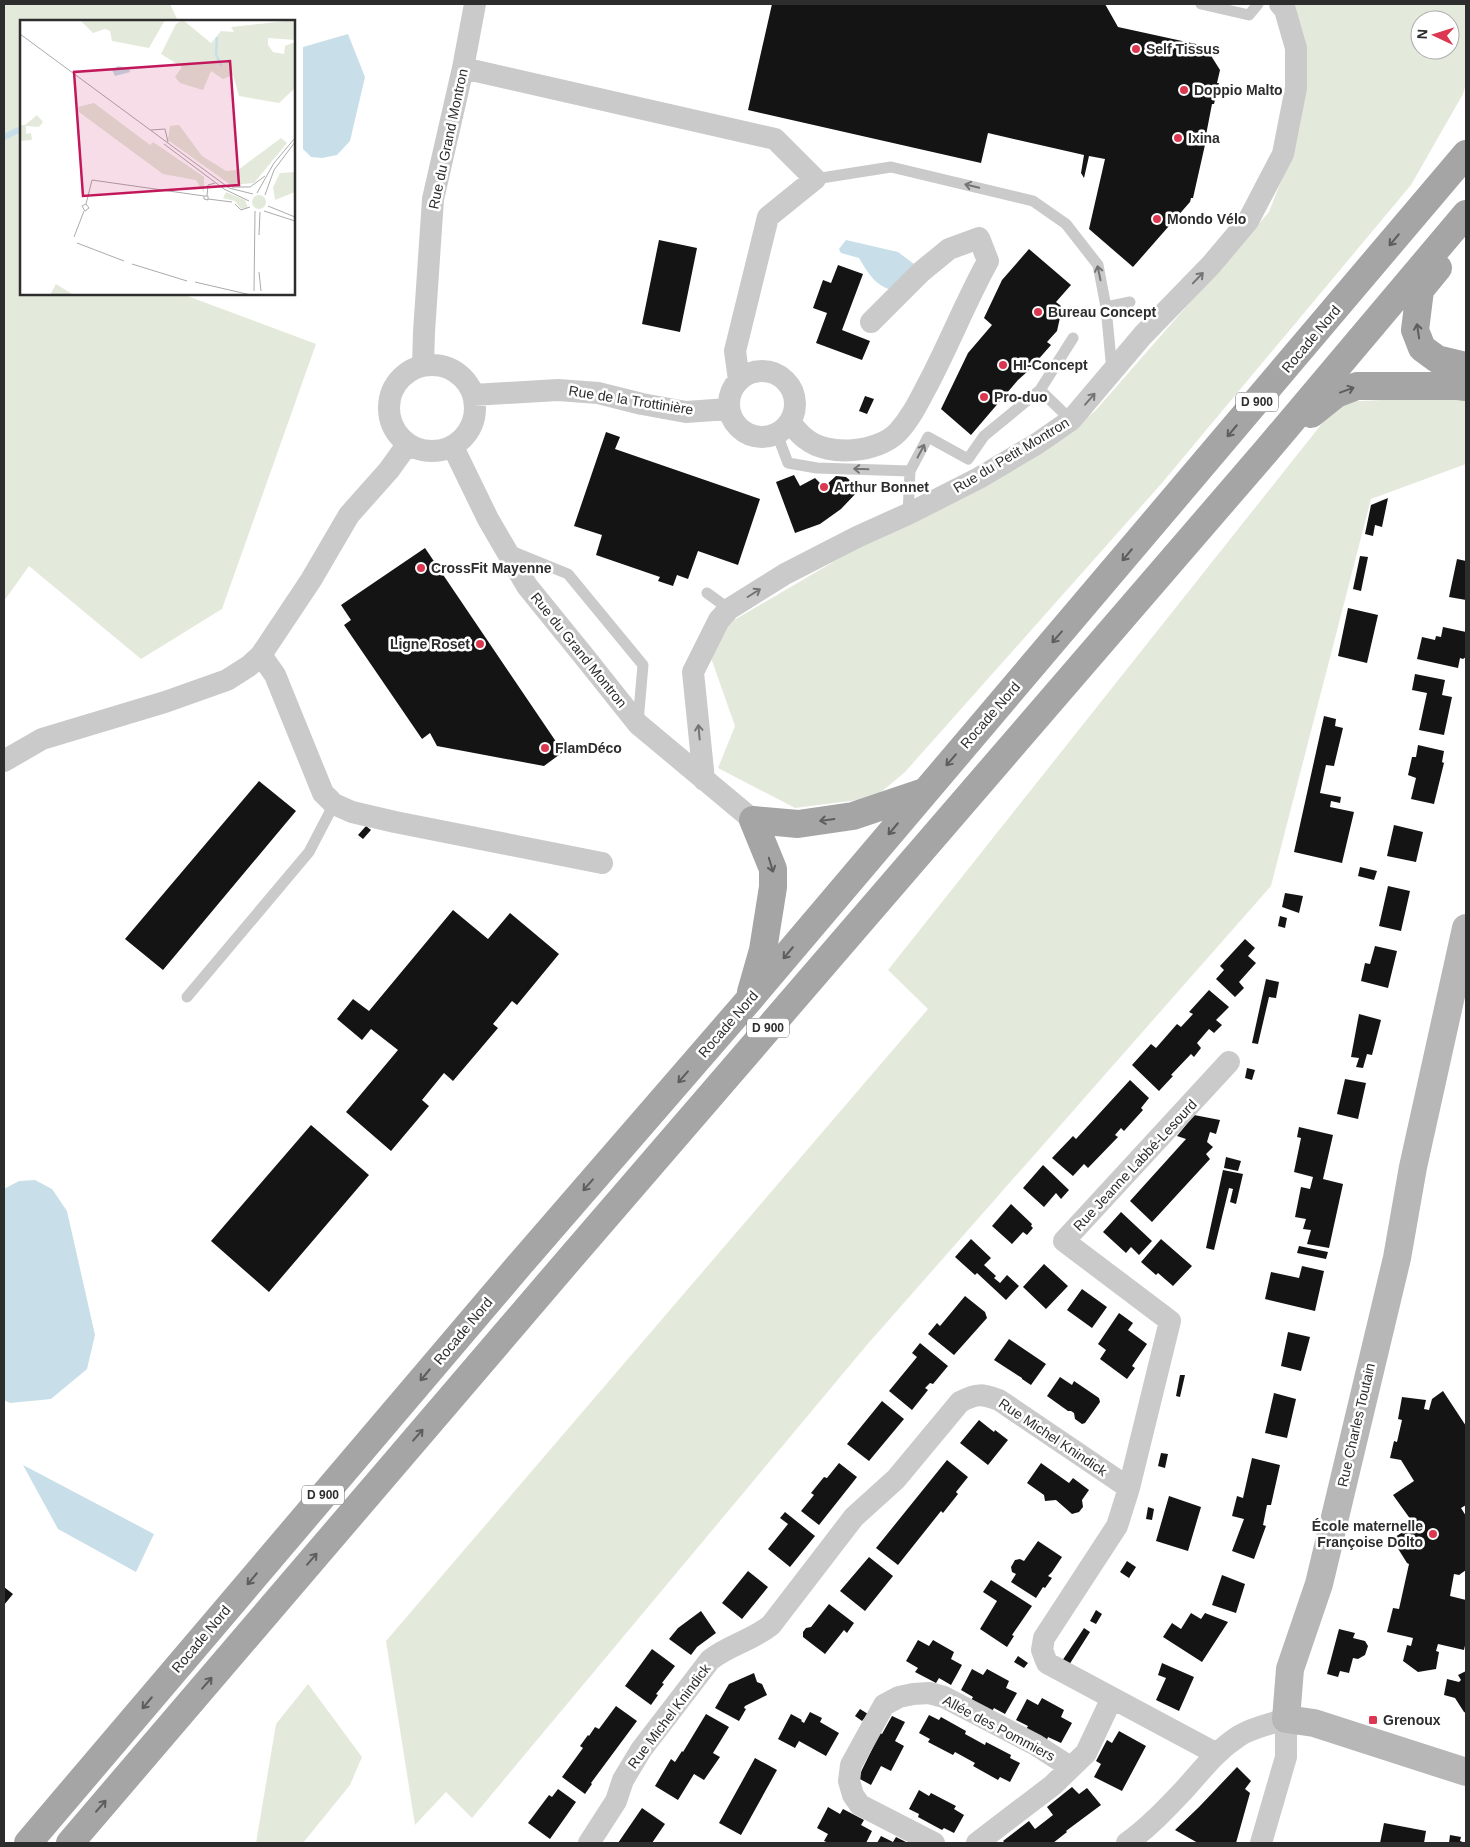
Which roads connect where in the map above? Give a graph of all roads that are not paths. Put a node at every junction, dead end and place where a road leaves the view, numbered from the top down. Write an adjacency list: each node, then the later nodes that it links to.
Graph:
1 (475, 4): 5 (street, Rue du Grand Montron)
2 (1201, 4): 3 (lane)
3 (1258, 4)
4 (1280, 4): 18 (street, Rue du Petit Montron, one-way to 4)
5 (463, 68): 8 (street); 16 (street, Rue du Grand Montron)
6 (1466, 133): 9 (main road, Rocade Nord / D 900)
7 (1466, 154): 9 (main road, Rocade Nord)
8 (816, 179): 13 (lane, one-way to 8); 19 (street)
9 (1425, 203): 38 (main road, Rocade Nord / D 900, one-way to 38)
10 (1466, 214): 28 (main road, D 900)
11 (1466, 232): 17 (main road, one-way to 11)
12 (1130, 302): 13 (lane)
13 (1106, 307): 18 (lane)
14 (871, 322): 25 (street)
15 (1073, 338): 21 (lane)
16 (423, 365): 22 (street); 26 (street)
17 (1466, 366)
18 (1112, 373): 24 (street, Rue du Petit Montron, one-way to 18)
19 (739, 380): 23 (street); 25 (street)
20 (1466, 387): 28 (main road, one-way to 20)
21 (1040, 390): 24 (lane); 29 (lane, one-way to 21)
22 (473, 395): 23 (street, Rue de la Trottinière); 27 (street)
23 (728, 409): 25 (street)
24 (1071, 420): 30 (street, Rue du Petit Montron)
25 (784, 428): 29 (lane, one-way to 25)
26 (407, 445): 27 (street); 34 (street)
27 (453, 447): 31 (street, Rue du Grand Montron)
28 (1267, 450): 53 (main road, D 900, one-way to 28)
29 (910, 471): 30 (lane)
30 (908, 514): 33 (street, Rue du Petit Montron, one-way to 30)
31 (505, 548): 35 (street, Rue du Grand Montron); 35 (lane)
32 (707, 592): 33 (lane)
33 (729, 609): 37 (street, Rue du Petit Montron, one-way to 33)
34 (261, 655): 36 (street); 39 (street)
35 (638, 724): 37 (street, Rue du Grand Montron)
36 (4, 761)
37 (704, 780): 40 (street)
38 (924, 792): 40 (main road, one-way to 40); 44 (main road, Rocade Nord / D 900, one-way to 44)
39 (334, 804): 41 (street); 43 (lane)
40 (753, 820): 44 (main road, one-way to 44)
41 (602, 863)
42 (1466, 928): 48 (street, Rue Charles Toutain)
43 (188, 998)
44 (749, 1000): 52 (main road, Rocade Nord / D 900, one-way to 52)
45 (1229, 1062): 46 (street, Rue Jeanne Labbé-Lesourd)
46 (1129, 1488): 47 (street); 54 (street, Rue Michel Knindick)
47 (1112, 1698): 49 (street); 50 (street, Allée des Pommiers)
48 (1286, 1719): 49 (street); 51 (street); 58 (street)
49 (1215, 1753): 57 (street)
50 (1070, 1767): 55 (street, Allée des Pommiers); 56 (street, Allée des Pommiers)
51 (1466, 1772)
52 (28, 1843)
53 (70, 1843)
54 (589, 1843)
55 (934, 1843)
56 (977, 1843)
57 (1127, 1843)
58 (1261, 1843)

